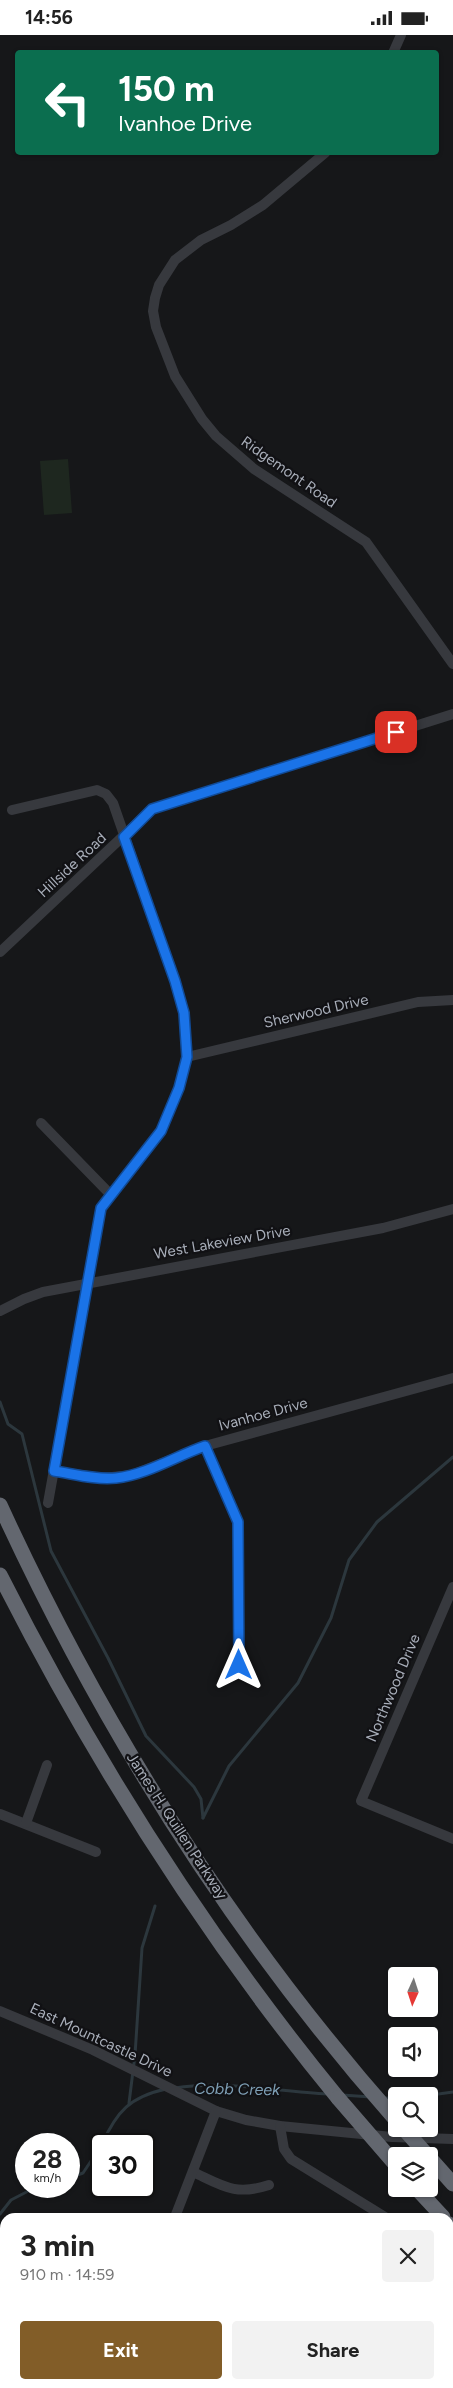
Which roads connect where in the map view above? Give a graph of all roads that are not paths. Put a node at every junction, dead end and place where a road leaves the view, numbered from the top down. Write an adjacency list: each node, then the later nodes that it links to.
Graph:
1 (401, 35): 2 (street)
2 (394, 50)
3 (323, 155): 4 (street, Ridgemont Road)
4 (453, 664)
5 (453, 714): 7 (street, Hillside Road)
6 (12, 809): 7 (street)
7 (124, 837): 8 (street, Hillside Road); 10 (street)
8 (1, 949)
9 (453, 1000): 10 (street, Sherwood Drive)
10 (187, 1057): 12 (street)
11 (41, 1123): 12 (street)
12 (110, 1195): 14 (street)
13 (453, 1209): 14 (street, West Lakeview Drive)
14 (89, 1282): 15 (street, West Lakeview Drive); 18 (street)
15 (0, 1311)
16 (453, 1378): 17 (street, Ivanhoe Drive)
17 (205, 1446): 18 (street, Ivanhoe Drive); 23 (street)
18 (54, 1471): 19 (street)
19 (48, 1503)
20 (0, 1505): 31 (highway, James H. Quillen Parkway)
21 (0, 1575): 36 (highway, James H. Quillen Parkway, bridge)
22 (453, 1587): 27 (street, Northwood Drive)
23 (239, 1665)
24 (47, 1765): 26 (street)
25 (0, 1814): 26 (street)
26 (26, 1823): 28 (street)
27 (453, 1839)
28 (96, 1852)
29 (0, 2011): 30 (street, East Mountcastle Drive)
30 (216, 2111): 32 (street, East Mountcastle Drive); 38 (street)
31 (388, 2111)
32 (280, 2126): 34 (street, East Mountcastle Drive); 43 (street)
33 (411, 2137): 35 (highway, bridge)
34 (453, 2139)
35 (419, 2147)
36 (388, 2156)
37 (438, 2168): 39 (highway)
38 (193, 2172): 40 (street); 42 (street)
39 (450, 2181)
40 (268, 2185)
41 (424, 2197): 44 (highway)
42 (177, 2213)
43 (379, 2213)
44 (439, 2213)

